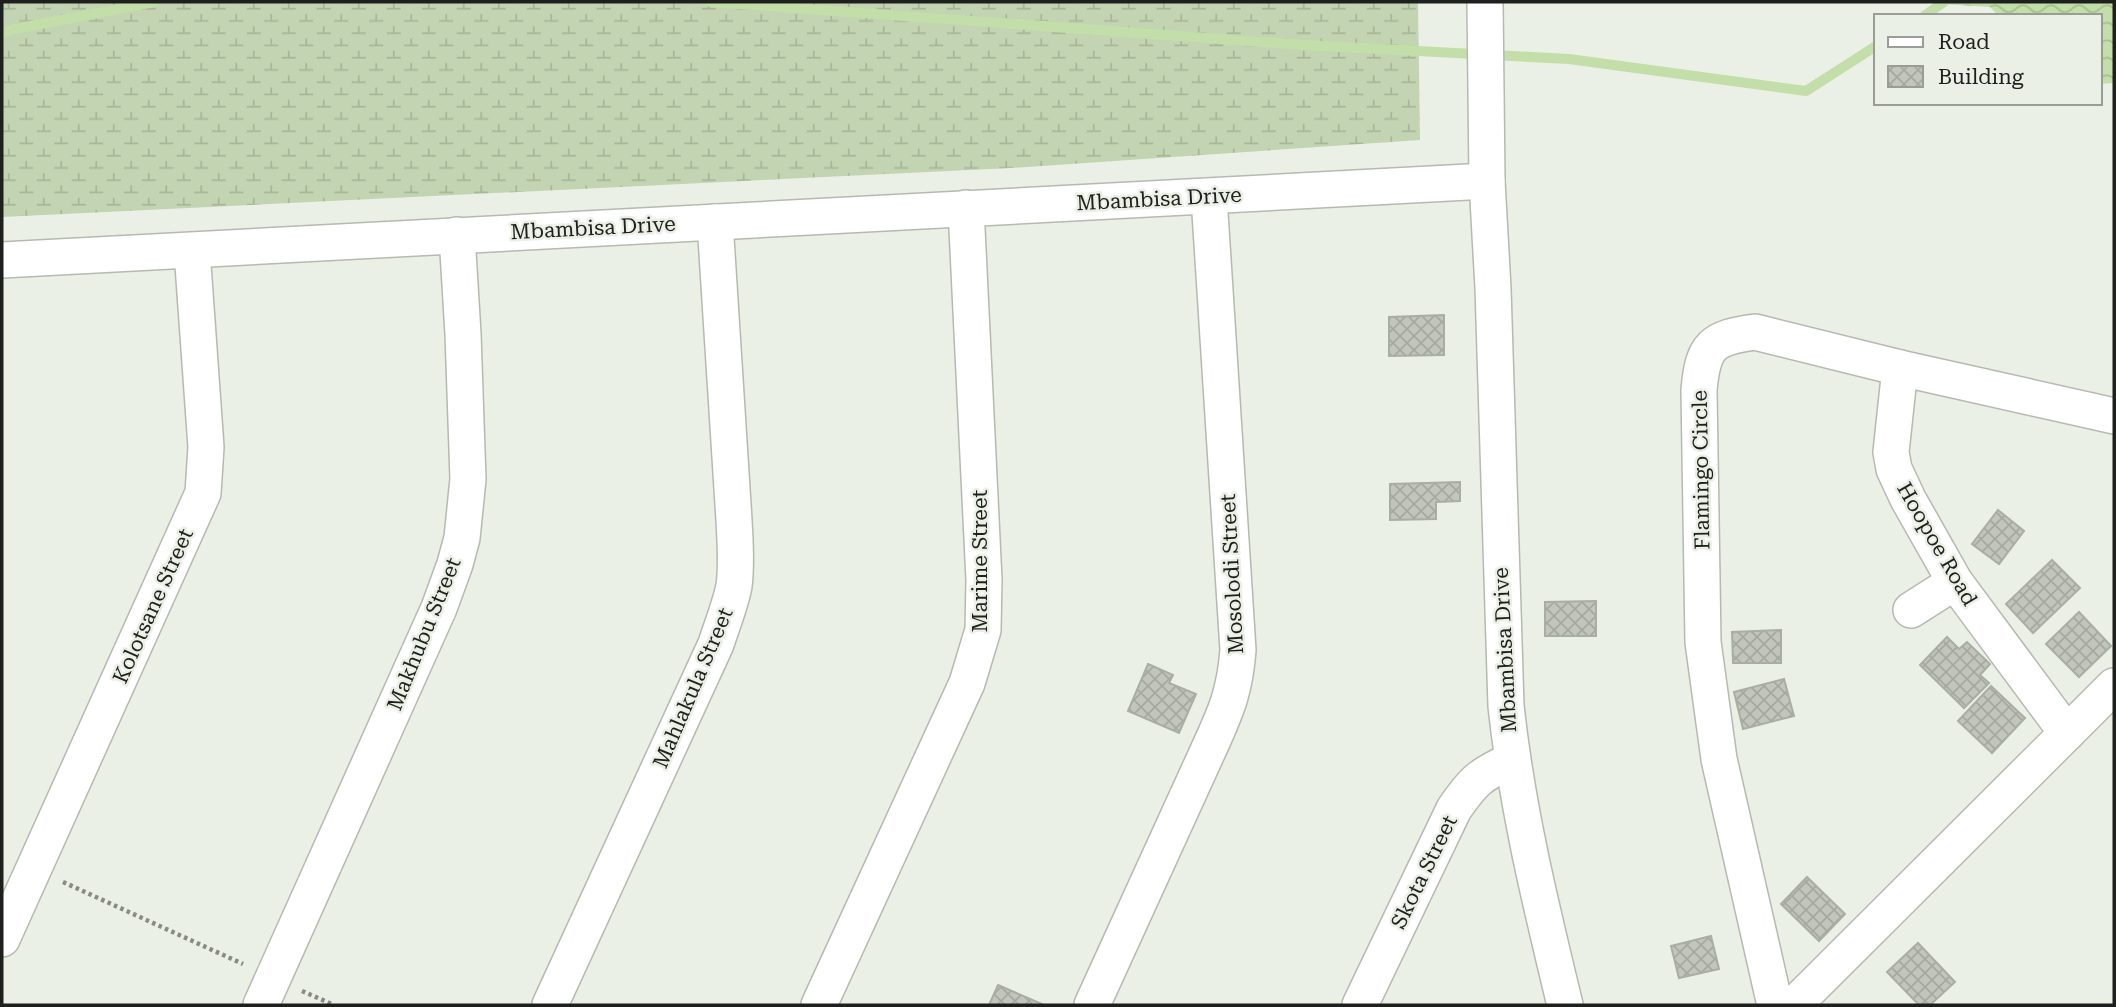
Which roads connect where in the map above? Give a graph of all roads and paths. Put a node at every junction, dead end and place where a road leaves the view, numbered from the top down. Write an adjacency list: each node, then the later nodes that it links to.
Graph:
1 (1485, 8): 2 (street)
2 (1487, 181): 3 (street, Mbambisa Drive); 15 (street, Mbambisa Drive)
3 (1209, 197): 4 (street, Mbambisa Drive); 22 (street, Mosolodi Street)
4 (966, 208): 5 (street, Mbambisa Drive); 21 (street, Marime Street)
5 (715, 222): 6 (street, Mbambisa Drive); 20 (street, Mahlakula Street)
6 (457, 235): 7 (street, Mbambisa Drive); 18 (street, Makhubu Street)
7 (192, 251): 8 (street, Mbambisa Drive); 16 (street, Kolotsane Street)
8 (2, 260)
9 (1900, 368): 10 (street, Flamingo Circle); 11 (street, Hoopoe Road); 25 (street, Flamingo Circle)
10 (2114, 416)
11 (1955, 582): 12 (street); 14 (street, Hoopoe Road)
12 (1911, 610)
13 (2114, 686): 14 (street)
14 (2067, 733): 26 (street)
15 (1512, 760): 23 (street, Skota Street); 24 (street, Mbambisa Drive)
16 (33, 869): 17 (street, Kolotsane Street); 18 (path)
17 (2, 939)
18 (267, 991): 19 (path)
19 (334, 1005)
20 (550, 1005)
21 (819, 1005)
22 (1092, 1005)
23 (1360, 1005)
24 (1565, 1005)
25 (1775, 1005)
26 (1794, 1005)

